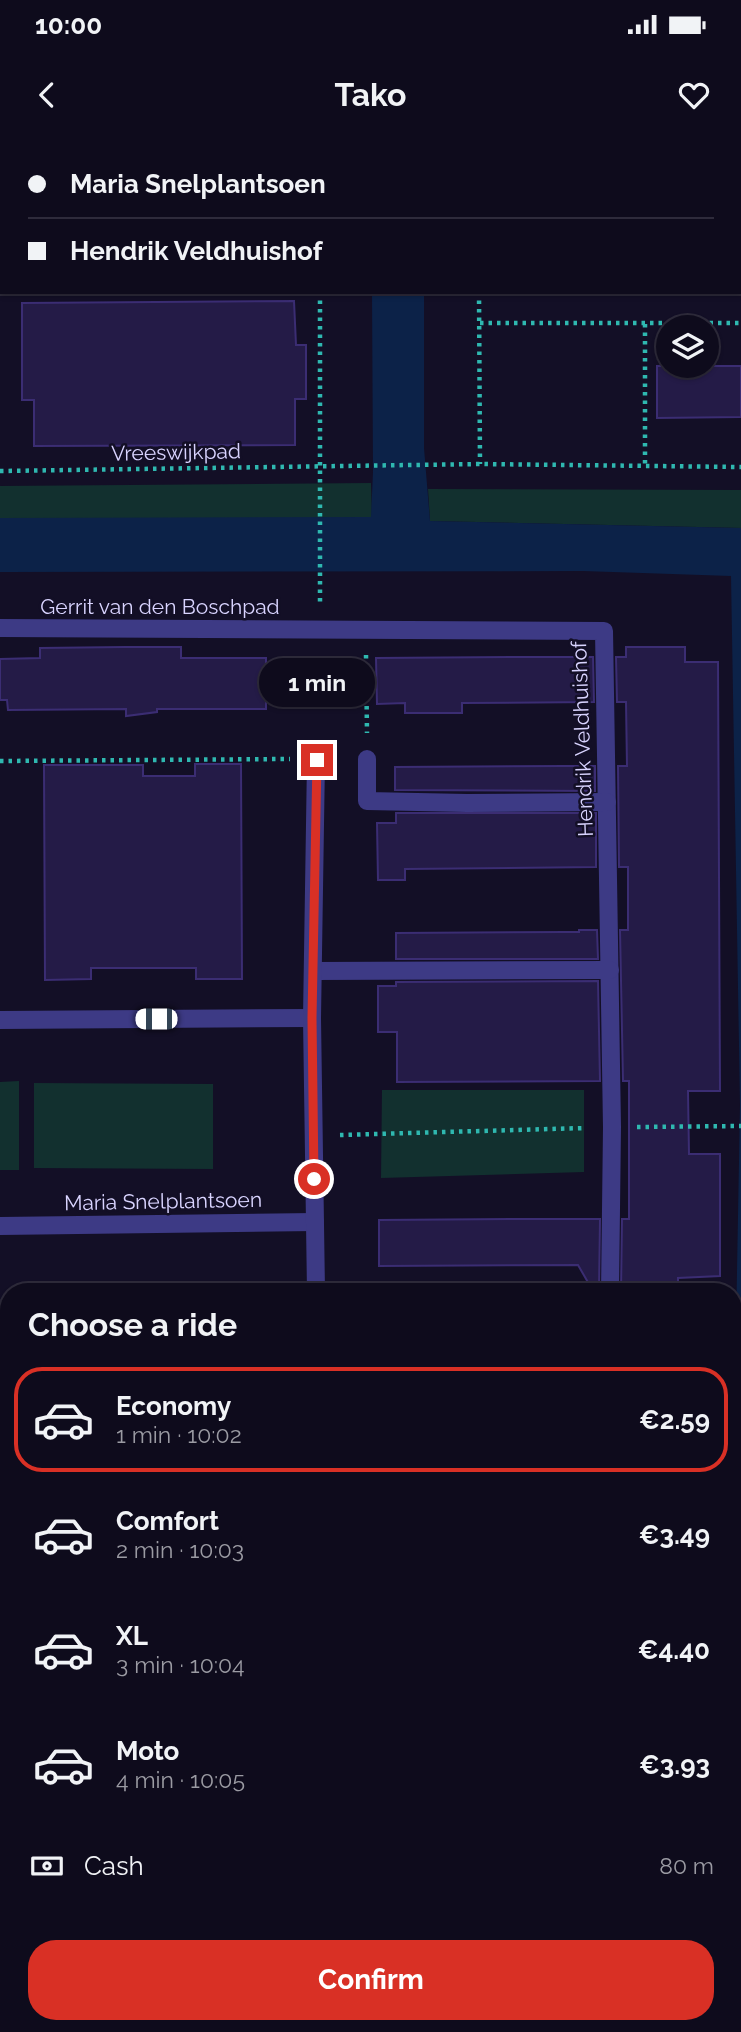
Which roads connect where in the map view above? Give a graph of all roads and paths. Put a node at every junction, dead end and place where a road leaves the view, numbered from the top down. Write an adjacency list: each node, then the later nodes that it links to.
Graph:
1 (320, 294): 7 (path)
2 (480, 294): 3 (path)
3 (480, 323): 5 (path); 6 (path)
4 (741, 323): 5 (path)
5 (645, 324): 8 (path)
6 (480, 464): 7 (path, Vreeswijkpad); 8 (path)
7 (320, 466): 10 (path, Vreeswijkpad); 12 (path)
8 (645, 466): 9 (path)
9 (741, 467)
10 (0, 471)
11 (0, 628): 12 (street, Gerrit van den Boschpad)
12 (320, 629): 13 (street, Hendrik Veldhuishof)
13 (366, 630): 14 (path); 17 (street, Hendrik Veldhuishof)
14 (367, 759): 17 (street)
15 (317, 760): 16 (path); 19 (street)
16 (0, 761)
17 (607, 802): 18 (street, Hendrik Veldhuishof)
18 (610, 970): 19 (street); 23 (street, Hendrik Veldhuishof)
19 (314, 971): 20 (street)
20 (312, 1018): 21 (street); 24 (street)
21 (0, 1020)
22 (741, 1126): 23 (path)
23 (612, 1127): 24 (path); 28 (street, Hendrik Veldhuishof)
24 (314, 1136): 25 (street)
25 (315, 1222): 26 (street, Maria Snelplantsoen); 27 (street)
26 (0, 1226)
27 (316, 1283)
28 (610, 1283)

